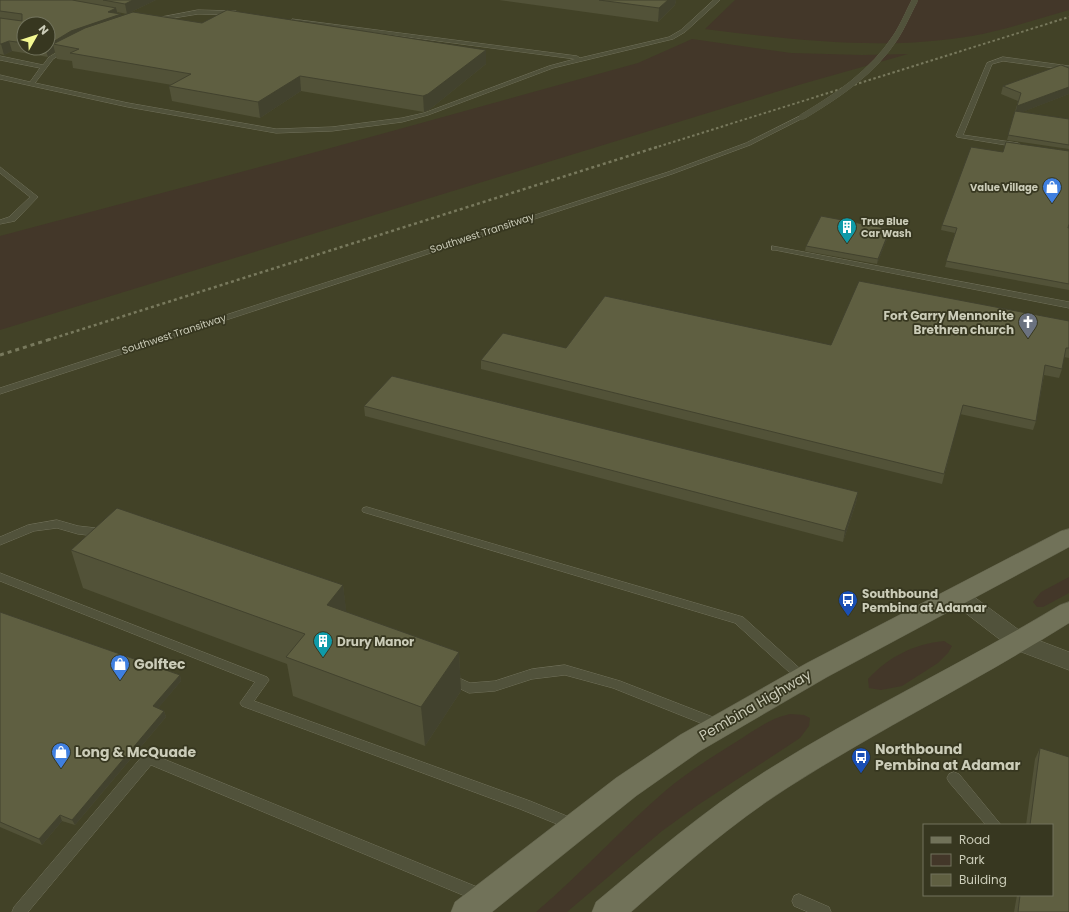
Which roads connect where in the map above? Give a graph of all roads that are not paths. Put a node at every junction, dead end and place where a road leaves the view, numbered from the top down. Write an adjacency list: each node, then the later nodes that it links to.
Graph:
1 (717, 0): 8 (lane)
2 (915, 0): 18 (lane, Southwest Transitway, bridge)
3 (244, 14): 5 (lane)
4 (284, 19): 8 (lane)
5 (152, 20)
6 (72, 46): 9 (lane)
7 (0, 58): 9 (lane)
8 (583, 59): 12 (lane)
9 (44, 66): 12 (lane)
10 (1069, 68): 13 (lane)
11 (0, 78): 12 (lane)
12 (31, 84)
13 (1023, 146)
14 (0, 169): 15 (lane)
15 (0, 222)
16 (775, 248): 17 (lane)
17 (1069, 304)
18 (0, 391)
19 (367, 510): 29 (lane)
20 (119, 535): 22 (lane)
21 (1069, 537): 24 (main road, Pembina Highway)
22 (0, 541)
23 (0, 577): 33 (lane)
24 (958, 596): 26 (street); 29 (main road, Pembina Highway)
25 (1069, 611): 26 (main road)
26 (1018, 642): 27 (street); 37 (main road)
27 (1069, 661)
28 (434, 672): 30 (lane)
29 (803, 678): 30 (main road, Pembina Highway)
30 (720, 726): 33 (main road, Pembina Highway)
31 (954, 778): 32 (lane)
32 (993, 824)
33 (577, 826): 35 (main road, Pembina Highway)
34 (799, 901): 38 (lane)
35 (476, 905): 36 (lane)
36 (19, 912)
37 (608, 912)
38 (824, 912)

